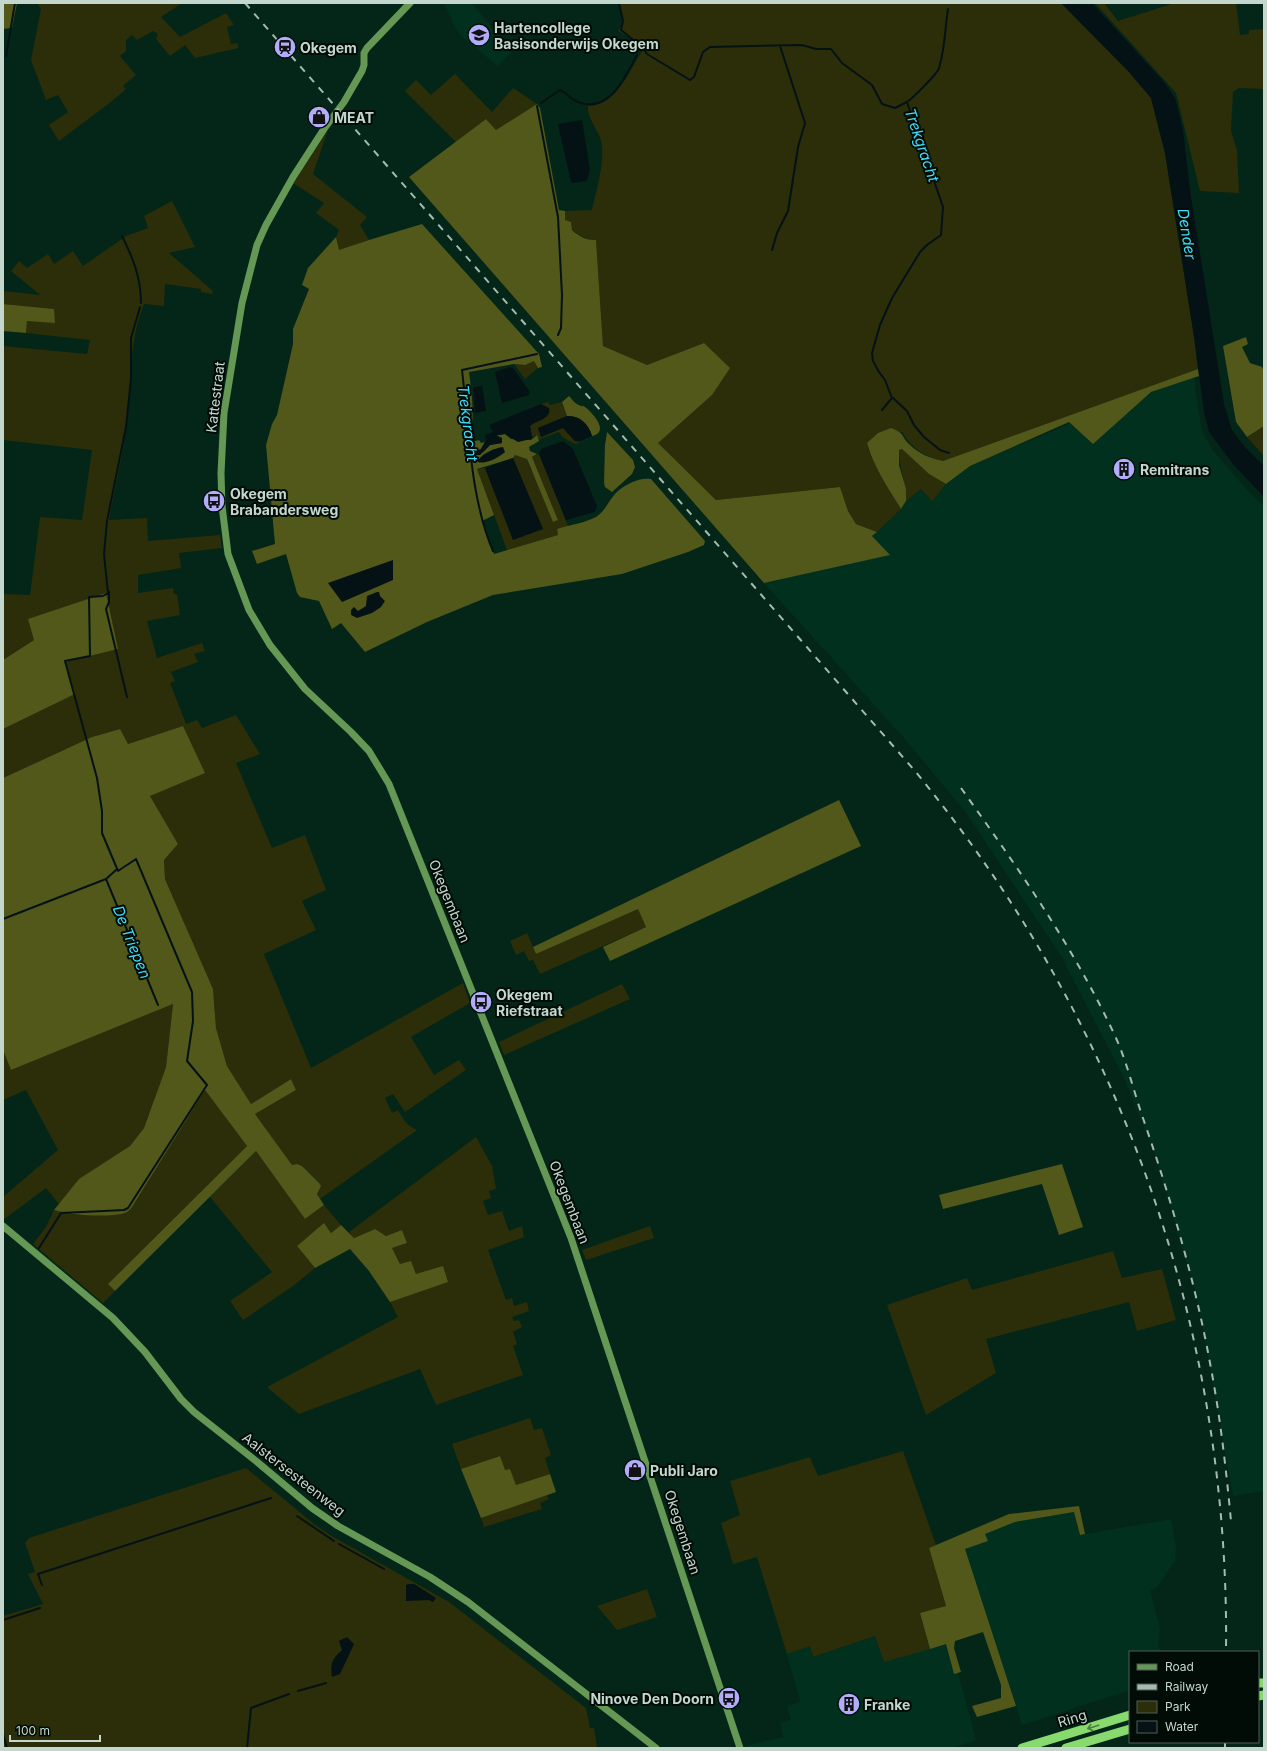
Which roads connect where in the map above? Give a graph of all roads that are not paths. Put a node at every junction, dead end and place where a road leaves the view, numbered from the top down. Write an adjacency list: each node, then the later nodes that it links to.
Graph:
1 (410, 3): 2 (main road, Kattestraat)
2 (313, 697): 7 (main road, Okegembaan)
3 (3, 1226): 6 (main road, Aalstersesteenweg)
4 (1129, 1715): 8 (highway, Ring, one-way to 8)
5 (1129, 1729): 9 (highway, Ring)
6 (656, 1748)
7 (740, 1748)
8 (1022, 1748)
9 (1066, 1748)

